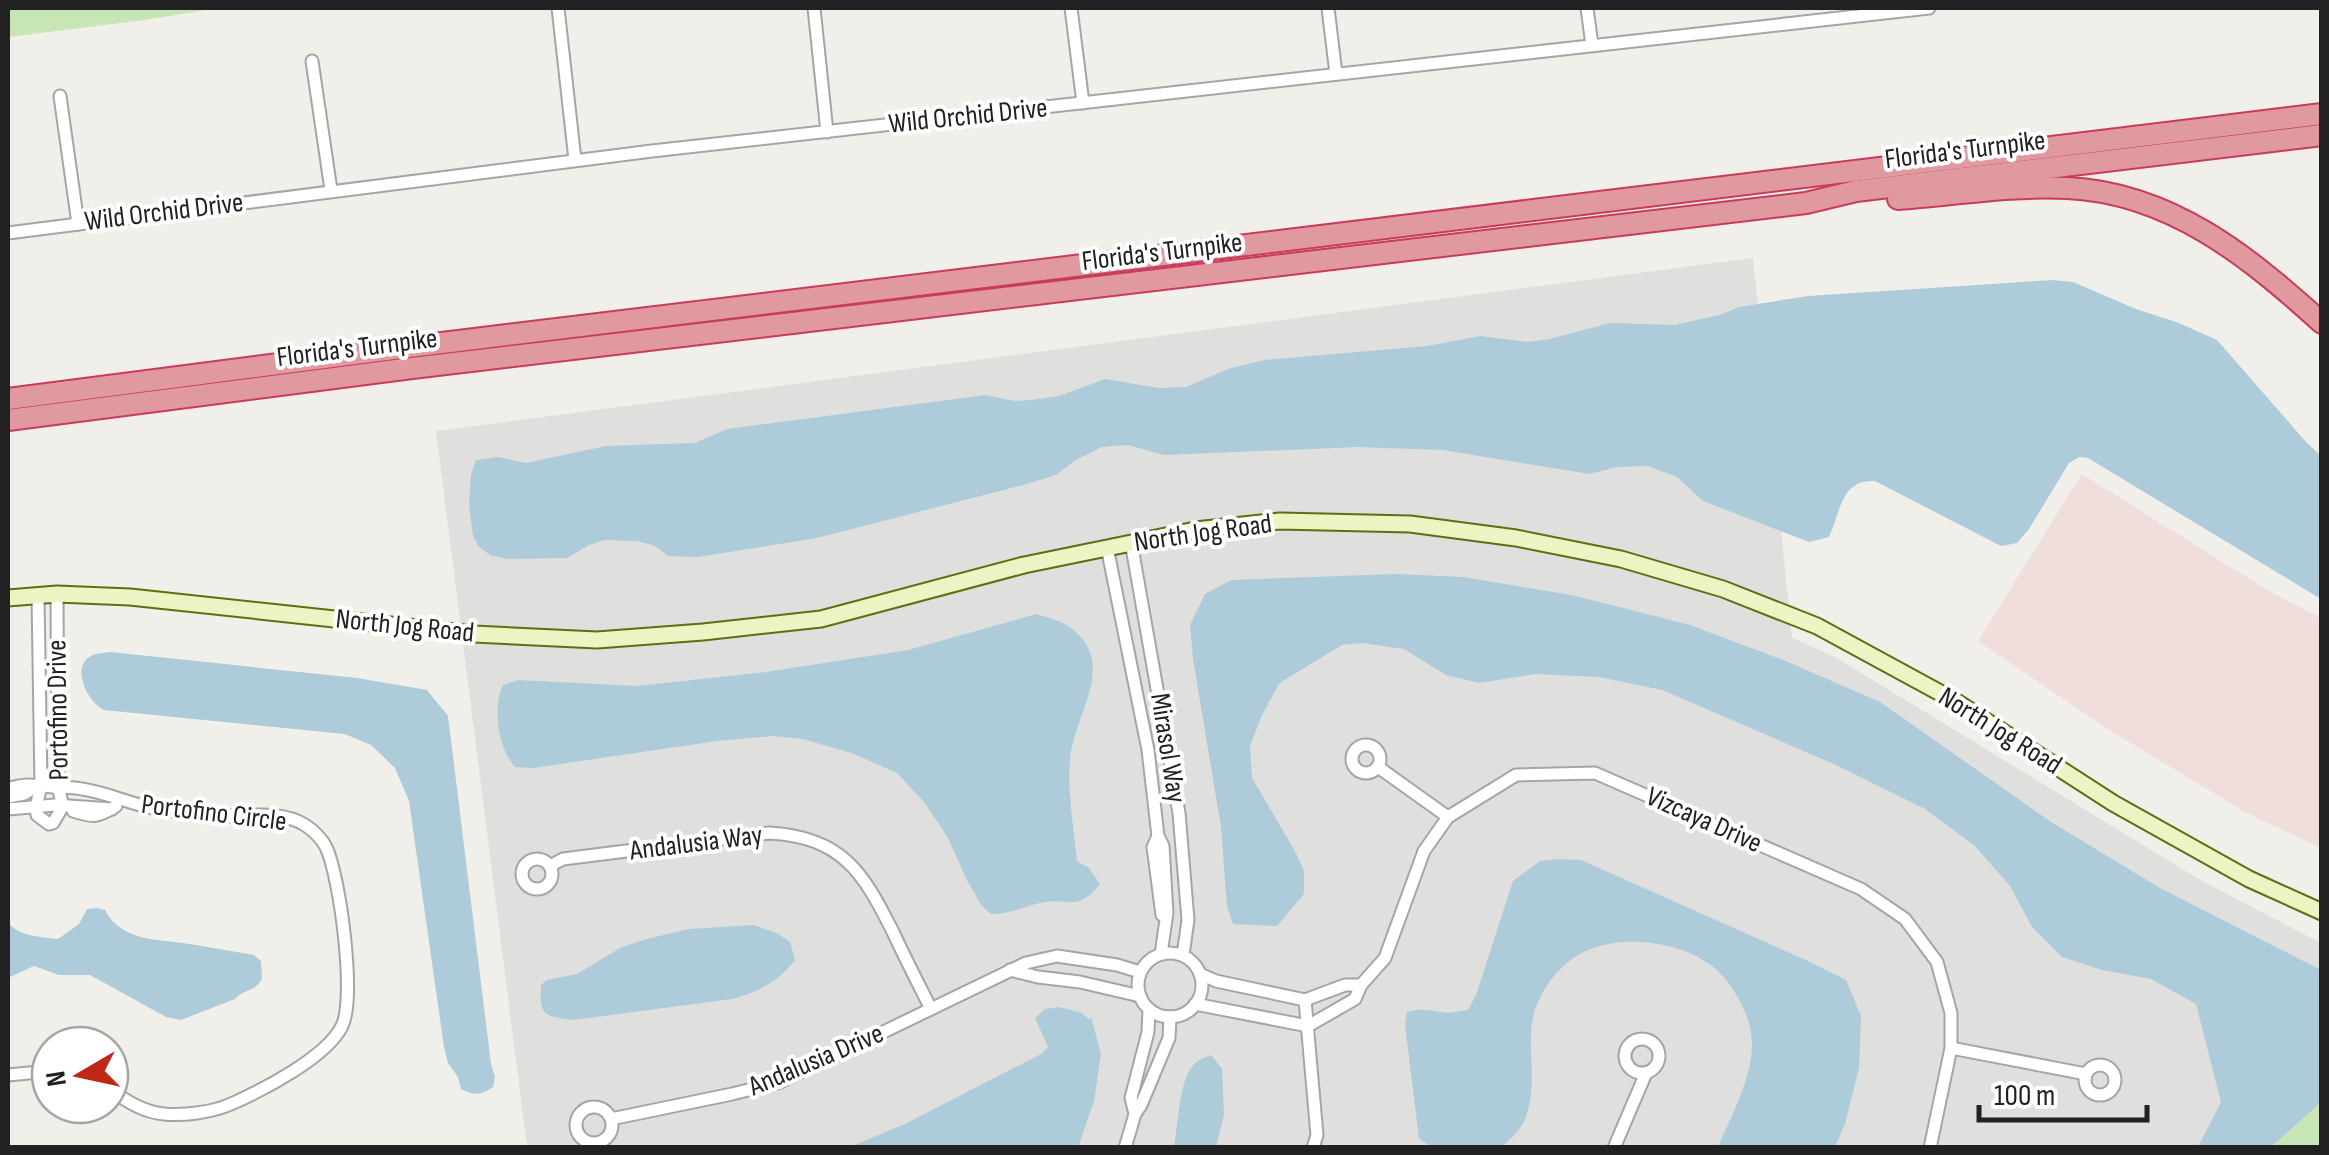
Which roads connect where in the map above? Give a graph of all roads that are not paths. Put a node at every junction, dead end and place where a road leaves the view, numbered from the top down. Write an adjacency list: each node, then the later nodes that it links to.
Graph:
1 (558, 8): 16 (street)
2 (814, 8): 14 (street)
3 (1072, 8): 12 (street)
4 (1328, 8): 10 (street)
5 (1587, 8): 8 (street)
6 (1930, 8): 7 (street, Wild Orchid Drive)
7 (1846, 12): 8 (street, Wild Orchid Drive)
8 (1592, 45): 10 (street, Wild Orchid Drive)
9 (312, 60): 17 (street)
10 (1336, 74): 12 (street, Wild Orchid Drive)
11 (60, 96): 19 (street)
12 (1082, 103): 14 (street, Wild Orchid Drive)
13 (2322, 114): 22 (highway, Florida's Turnpike)
14 (827, 132): 16 (street, Wild Orchid Drive)
15 (2322, 134): 18 (highway, Florida's Turnpike)
16 (575, 160): 17 (street, Wild Orchid Drive)
17 (330, 190): 19 (street, Wild Orchid Drive)
18 (1806, 204): 21 (highway); 23 (highway, Florida's Turnpike)
19 (78, 224): 20 (street, Wild Orchid Drive)
20 (8, 233)
21 (2322, 323)
22 (8, 399)
23 (8, 420)
24 (1131, 542): 25 (street, North Jog Road); 40 (street, North Jog Road); 42 (street, Mirasol Way)
25 (1106, 547): 26 (street, North Jog Road); 41 (street, Mirasol Way)
26 (57, 594): 27 (street, North Jog Road); 31 (street, Portofino Drive)
27 (38, 596): 28 (street, North Jog Road); 30 (street, Portofino Drive)
28 (8, 598)
29 (1378, 766): 38 (street)
30 (39, 786): 31 (street, Portofino Circle); 32 (street, Portofino Circle); 33 (street, Portofino Circle); 35 (street, Portofino Drive)
31 (58, 787): 34 (street, Portofino Circle); 36 (street, Portofino Drive)
32 (8, 789)
33 (8, 797)
34 (118, 805): 36 (street, Portofino Circle); 57 (street, Portofino Circle)
35 (36, 806): 36 (street, Portofino Circle); 37 (street, Portofino Circle)
36 (65, 807)
37 (8, 810)
38 (1448, 817): 46 (street, Vizcaya Drive); 54 (street, Vizcaya Drive)
39 (550, 866): 50 (street, Andalusia Way)
40 (2322, 912)
41 (1161, 954): 42 (street); 44 (street)
42 (1183, 955): 45 (street)
43 (1010, 970): 44 (street, Andalusia Drive); 47 (street); 50 (street, Andalusia Drive)
44 (1140, 972): 47 (street)
45 (1200, 974): 48 (street); 49 (street)
46 (1361, 984): 48 (street); 53 (street, Vizcaya Drive)
47 (1140, 996): 51 (street)
48 (1306, 1000): 53 (street)
49 (1195, 1004): 52 (street); 53 (street)
50 (930, 1009): 59 (street, Andalusia Drive)
51 (1149, 1009): 52 (street); 58 (street)
52 (1170, 1017): 58 (street)
53 (1308, 1026): 61 (street)
54 (1951, 1048): 56 (street); 63 (street, Vizcaya Drive)
55 (1646, 1072): 62 (street)
56 (2086, 1074)
57 (130, 1103)
58 (1135, 1114): 60 (street)
59 (611, 1118)
60 (1125, 1148)
61 (1314, 1148)
62 (1614, 1148)
63 (1930, 1148)

